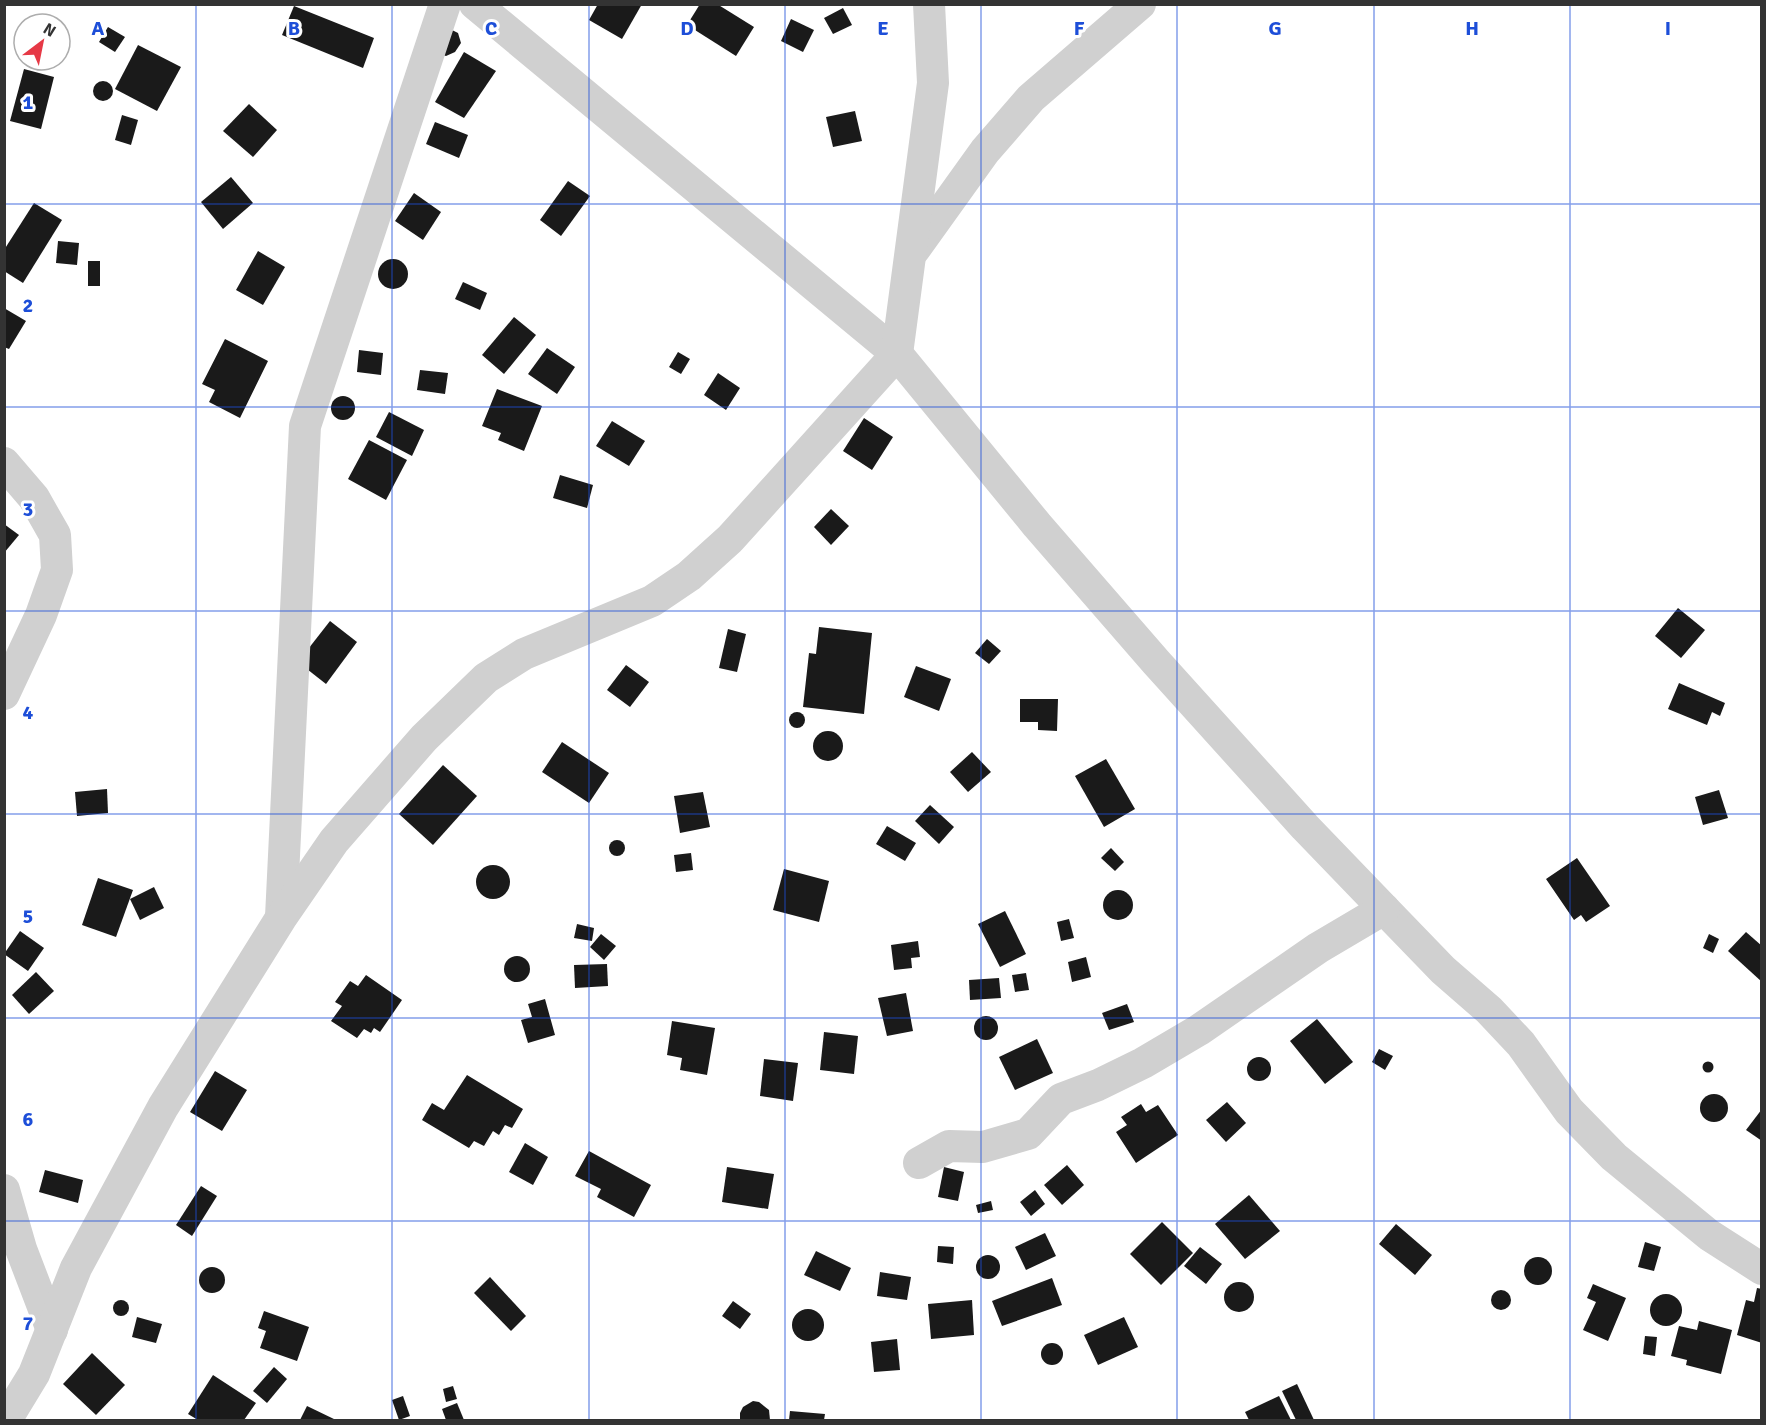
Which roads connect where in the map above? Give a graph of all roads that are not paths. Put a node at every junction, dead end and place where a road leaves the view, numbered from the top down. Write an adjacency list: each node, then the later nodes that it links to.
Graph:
1 (445, 4): 10 (street)
2 (475, 4): 6 (street)
3 (929, 4): 5 (street)
4 (1140, 4): 5 (street)
5 (911, 253): 6 (street)
6 (897, 354): 9 (street); 10 (street)
7 (4, 463): 8 (street)
8 (4, 694)
9 (1384, 909): 11 (street); 13 (street)
10 (281, 918): 14 (street)
11 (920, 1163)
12 (4, 1190): 14 (street)
13 (1761, 1269)
14 (52, 1330): 15 (street)
15 (6, 1420)

